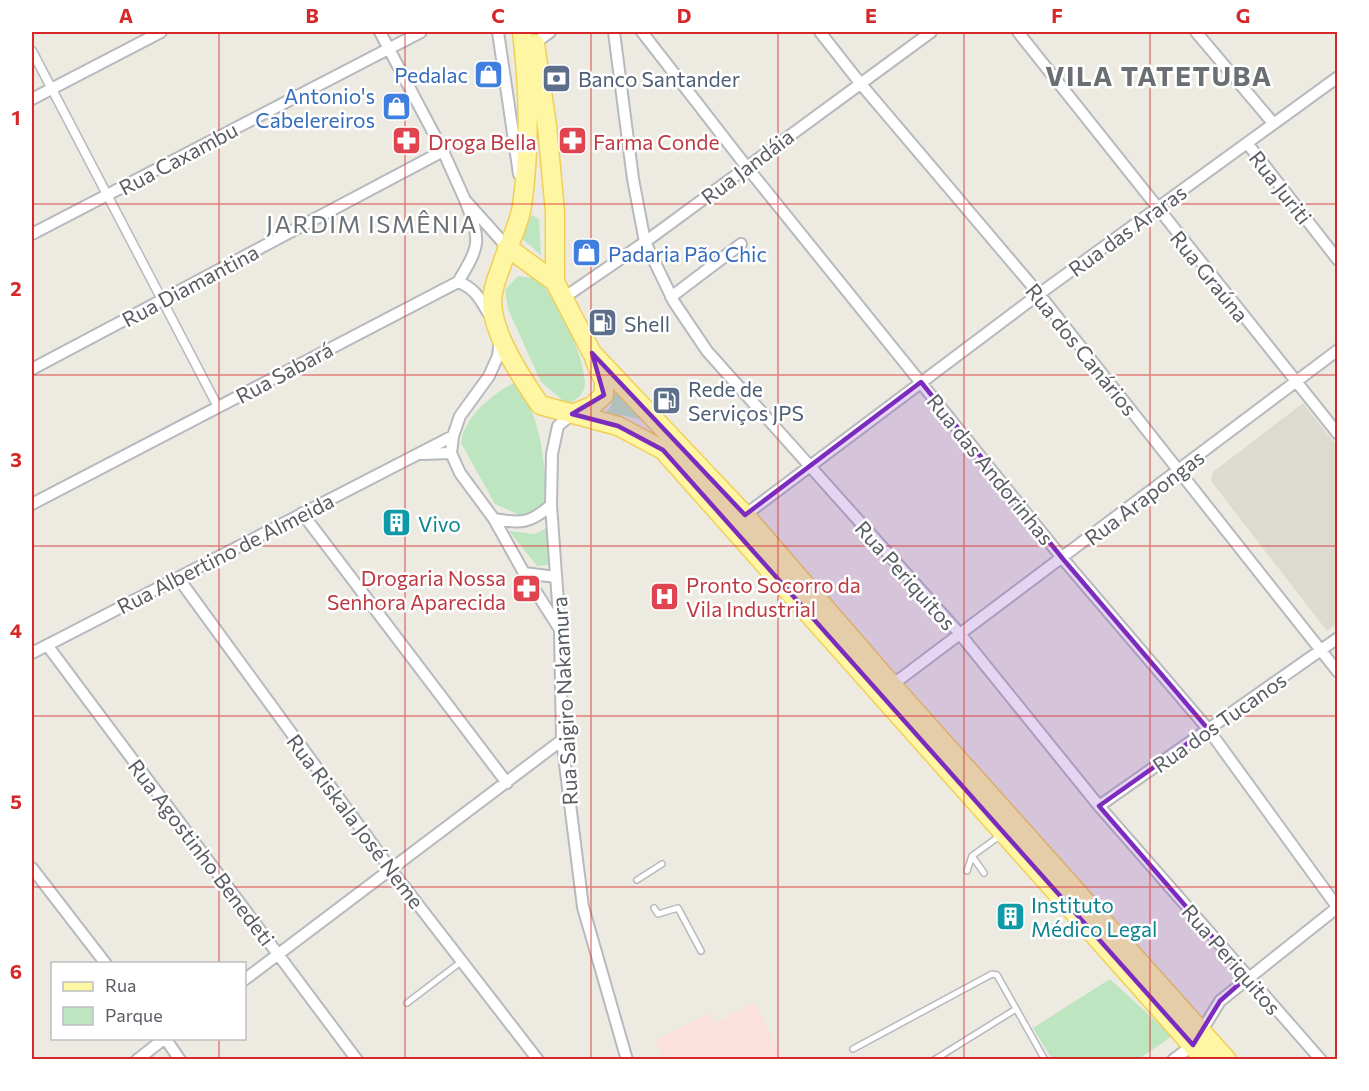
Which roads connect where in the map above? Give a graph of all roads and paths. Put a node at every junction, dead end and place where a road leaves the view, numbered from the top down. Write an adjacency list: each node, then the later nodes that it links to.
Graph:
1 (161, 32): 17 (street)
2 (381, 32): 13 (street)
3 (421, 32): 13 (street, Rua Caxambu)
4 (498, 32): 25 (street)
5 (550, 32): 12 (street)
6 (614, 32): 28 (street, Rua Periquitos)
7 (642, 32): 22 (street, Rua das Andorinhas)
8 (820, 32): 16 (street, Rua dos Canários)
9 (931, 32): 16 (street, Rua Jandáia)
10 (1018, 32): 26 (street, Rua Graúna)
11 (1196, 32): 19 (street, Rua Juriti)
12 (530, 35): 25 (main road); 33 (main road)
13 (389, 47): 21 (street); 23 (street, Rua Caxambu)
14 (32, 51): 17 (street)
15 (1338, 77): 19 (street, Rua das Araras)
16 (860, 83): 22 (street, Rua Jandáia); 34 (street, Rua dos Canários)
17 (53, 88): 18 (street); 23 (street)
18 (32, 99)
19 (1273, 123): 20 (street, Rua das Araras)
20 (1247, 143): 26 (street, Rua das Araras); 31 (street, Rua Juriti)
21 (443, 151): 24 (street); 37 (street, Rua Diamantina)
22 (746, 166): 28 (street, Rua Jandáia); 42 (street, Rua das Andorinhas)
23 (107, 195): 27 (street, Rua Caxambu); 37 (street)
24 (465, 200): 30 (street); 32 (street)
25 (522, 209): 30 (main road)
26 (1156, 209): 34 (street, Rua das Araras); 43 (street, Rua Graúna)
27 (32, 234)
28 (645, 242): 35 (street, Rua Periquitos); 36 (street, Rua Jandáia)
29 (741, 244): 35 (street)
30 (507, 247): 33 (main road); 38 (main road)
31 (1338, 260)
32 (458, 282): 38 (street); 44 (street, Rua Sabará)
33 (555, 282): 36 (main road)
34 (1039, 294): 42 (street, Rua das Araras); 51 (street, Rua dos Canários)
35 (671, 297): 50 (street, Rua Periquitos)
36 (562, 299): 40 (main road)
37 (163, 300): 41 (street, Rua Diamantina); 44 (street)
38 (500, 333): 45 (main road); 47 (street)
39 (1338, 350): 43 (street, Rua Arapongas)
40 (592, 353): 45 (main road); 55 (main road)
41 (32, 369)
42 (921, 381): 50 (street, Rua das Araras); 57 (street, Rua das Andorinhas)
43 (1295, 382): 46 (street, Rua Graúna); 51 (street, Rua Arapongas)
44 (218, 407): 52 (street, Rua Sabará)
45 (572, 414): 53 (street, Rua Saigiro Nakamura); 73 (main road)
46 (1338, 434)
47 (453, 435): 48 (street); 49 (street, Rua Albertino de Almeida)
48 (451, 453): 49 (street, Rua Albertino de Almeida); 56 (street)
49 (419, 454): 54 (street, Rua Albertino de Almeida)
50 (808, 466): 55 (street, Rua das Araras); 62 (street, Rua Periquitos)
51 (1179, 470): 57 (street, Rua Arapongas); 65 (street, Rua dos Canários)
52 (32, 504)
53 (551, 505): 56 (street); 59 (street, Rua Saigiro Nakamura)
54 (302, 513): 60 (street, Rua Albertino de Almeida); 71 (street)
55 (745, 515): 68 (main road)
56 (494, 519): 58 (street)
57 (1063, 559): 62 (street, Rua Arapongas); 69 (street, Rua das Andorinhas)
58 (524, 573): 59 (street); 61 (street)
59 (556, 577): 61 (street, Rua Saigiro Nakamura)
60 (179, 579): 64 (street, Rua Albertino de Almeida); 77 (street, Rua Riskala José Neme)
61 (560, 631): 70 (street, Rua Saigiro Nakamura)
62 (960, 634): 68 (street, Rua Arapongas); 72 (street, Rua Periquitos)
63 (1338, 638): 65 (street, Rua dos Tucanos)
64 (47, 645): 66 (street, Rua Albertino de Almeida); 84 (street, Rua Agostinho Benedeti)
65 (1321, 651): 67 (street, Rua dos Canários); 69 (street, Rua dos Tucanos)
66 (32, 653)
67 (1338, 672)
68 (892, 686): 91 (main road)
69 (1208, 729): 72 (street, Rua dos Tucanos); 82 (street, Rua das Andorinhas)
70 (562, 740): 71 (street); 99 (street, Rua Saigiro Nakamura)
71 (507, 783): 77 (street)
72 (1099, 806): 87 (street, Rua Periquitos)
73 (1003, 834): 74 (lane); 91 (main road)
74 (972, 856): 78 (lane); 79 (lane)
75 (663, 864): 80 (lane)
76 (32, 868): 86 (street)
77 (392, 871): 84 (street); 85 (street, Rua Riskala José Neme)
78 (967, 871)
79 (984, 873)
80 (637, 880)
81 (654, 908): 83 (lane)
82 (1337, 908): 87 (street)
83 (701, 951)
84 (279, 954): 88 (street); 97 (street, Rua Agostinho Benedeti)
85 (462, 961): 89 (lane); 98 (street, Rua Riskala José Neme)
86 (105, 962)
87 (1247, 977): 91 (street); 105 (street, Rua Periquitos)
88 (246, 979)
89 (407, 1003)
90 (1016, 1009): 94 (lane); 100 (lane); 101 (lane)
91 (1197, 1037): 102 (street); 103 (main road); 104 (main road)
92 (164, 1040): 95 (street)
93 (166, 1040): 96 (street)
94 (853, 1049)
95 (137, 1059)
96 (180, 1059)
97 (357, 1059)
98 (538, 1059)
99 (627, 1059)
100 (934, 1059)
101 (1045, 1059)
102 (1173, 1059)
103 (1205, 1059)
104 (1227, 1059)
105 (1321, 1059)

